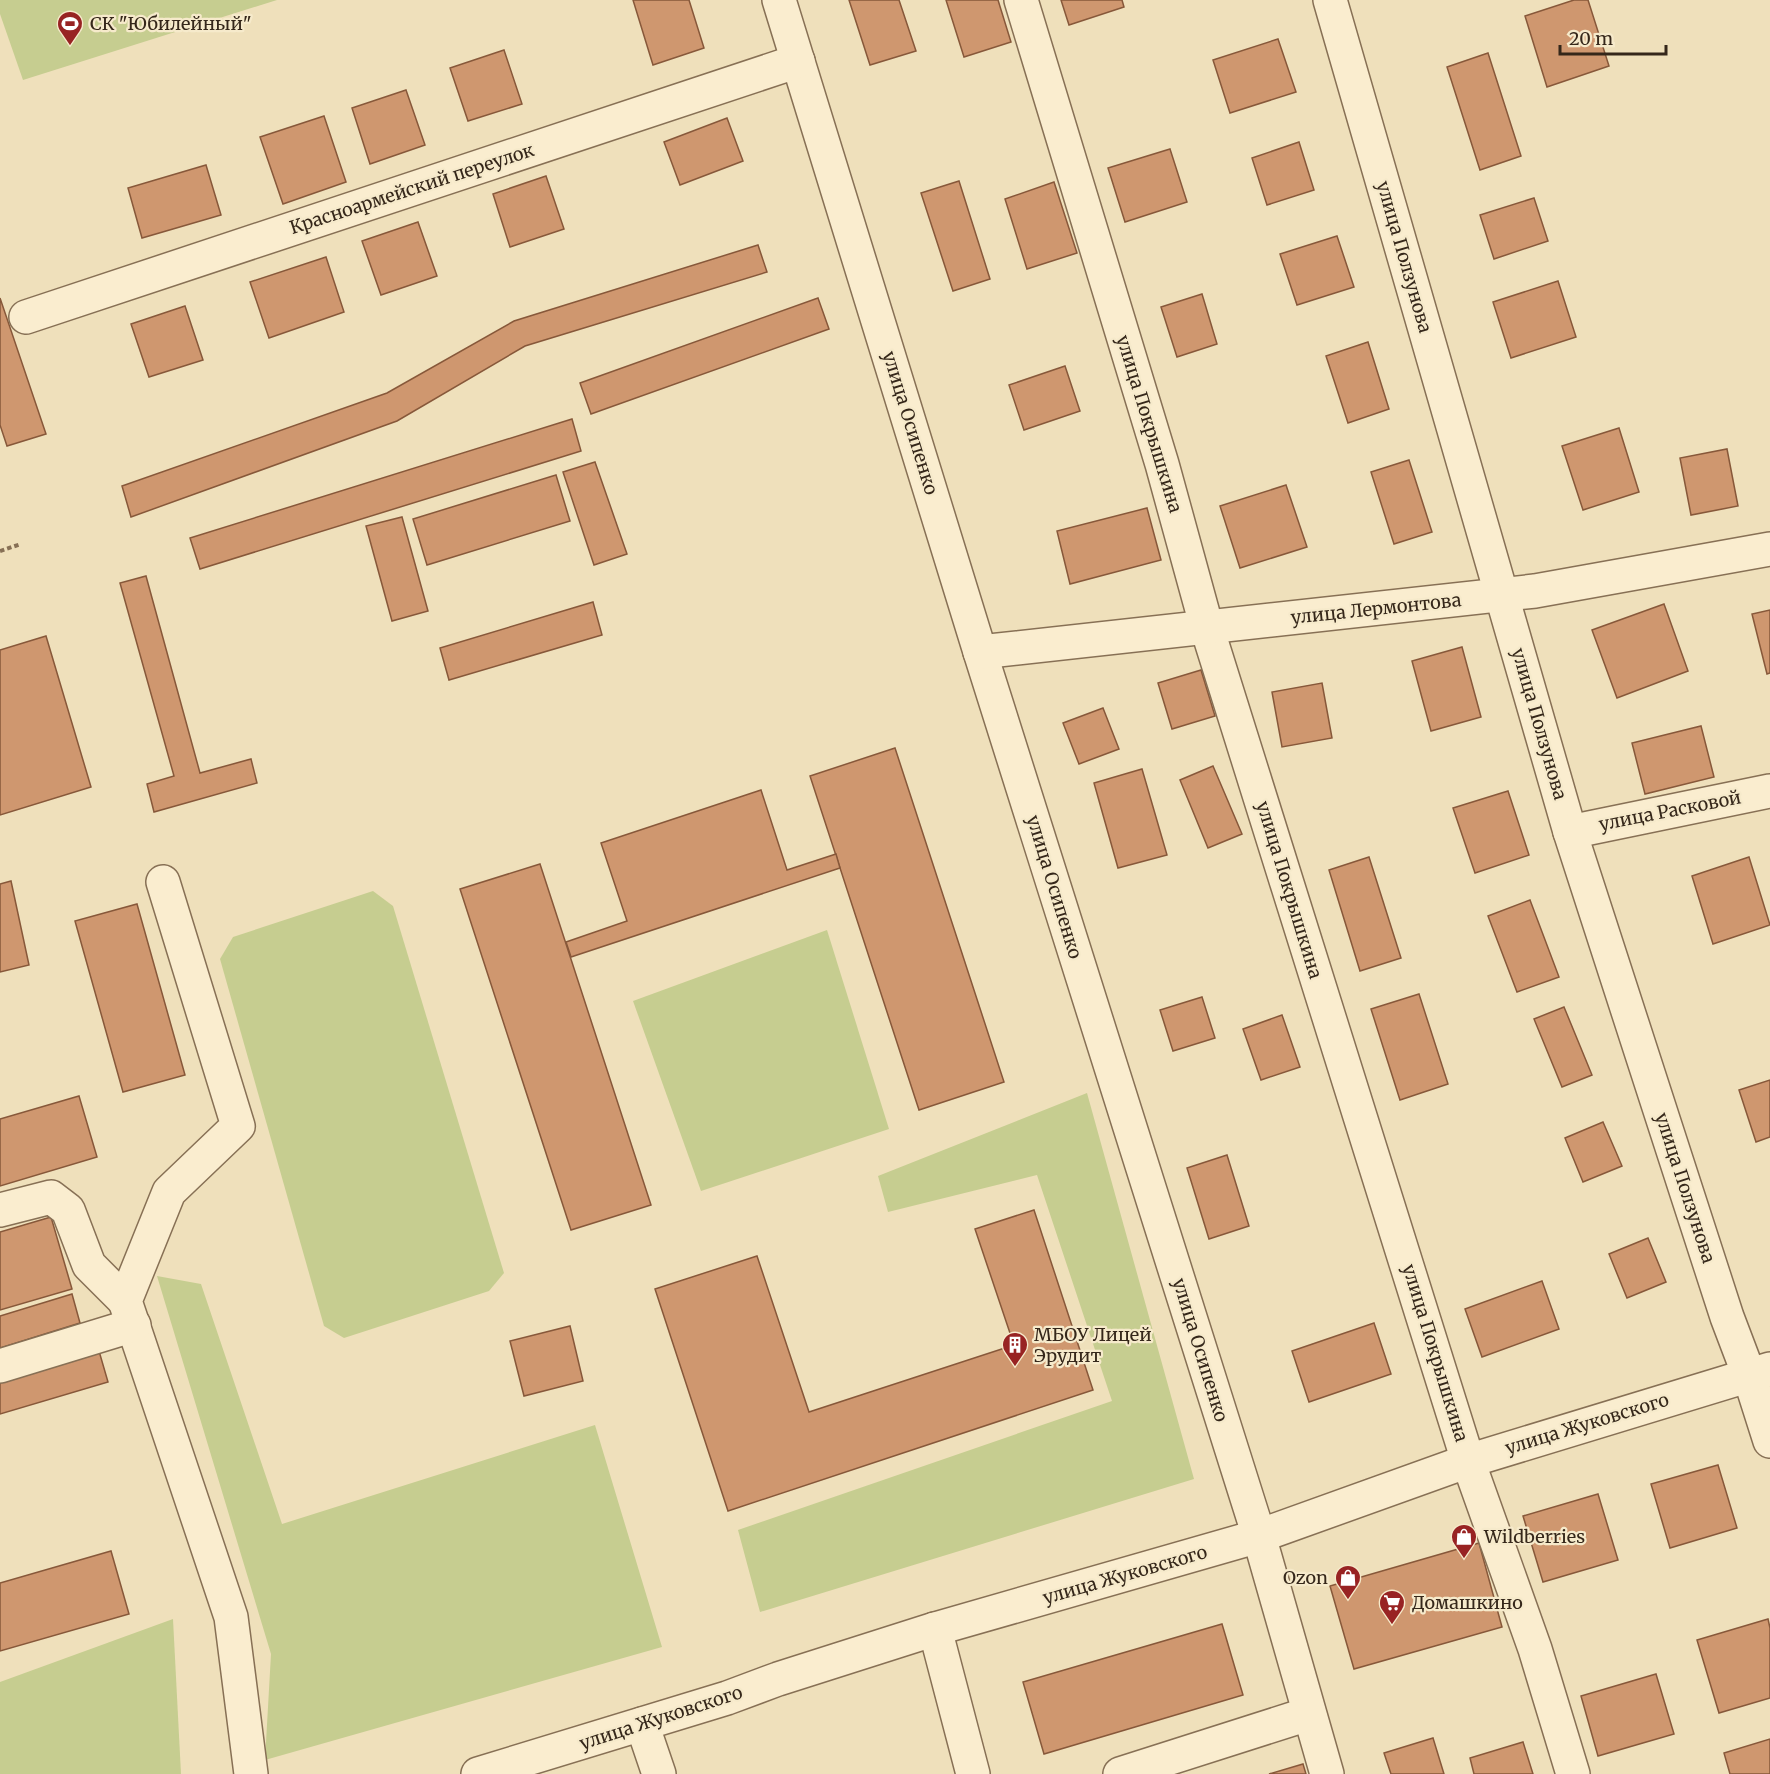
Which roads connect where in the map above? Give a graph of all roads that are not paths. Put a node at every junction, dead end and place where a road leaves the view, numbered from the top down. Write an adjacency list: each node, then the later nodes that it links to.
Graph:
1 (779, 0): 4 (street, улица Осипенко)
2 (1021, 0): 8 (street, улица Покрышкина)
3 (1330, 0): 7 (street, улица Ползунова)
4 (798, 61): 5 (street, Красноармейский переулок); 9 (street, улица Осипенко)
5 (26, 317)
6 (1770, 549): 7 (street, улица Лермонтова)
7 (1502, 595): 8 (street, улица Лермонтова); 11 (street, улица Ползунова)
8 (1207, 628): 9 (street, улица Лермонтова); 18 (street, улица Покрышкина)
9 (981, 652): 19 (street, улица Осипенко)
10 (1770, 791): 11 (street, улица Расковой)
11 (1570, 832): 16 (street, улица Ползунова)
12 (163, 882): 14 (street)
13 (0, 1210): 14 (street)
14 (129, 1313): 15 (street); 23 (street)
15 (0, 1366)
16 (1760, 1372): 17 (street, улица Ползунова); 18 (street, улица Жуковского)
17 (1770, 1441)
18 (1468, 1461): 19 (street, улица Жуковского); 29 (street, улица Покрышкина)
19 (1259, 1536): 20 (street, улица Жуковского); 21 (street, улица Осипенко)
20 (935, 1629): 22 (street, улица Жуковского); 26 (street)
21 (1308, 1714): 27 (street); 28 (street, улица Осипенко)
22 (642, 1724): 24 (street, улица Жуковского); 25 (street)
23 (251, 1774)
24 (478, 1774)
25 (659, 1774)
26 (973, 1774)
27 (1120, 1774)
28 (1327, 1774)
29 (1573, 1774)

